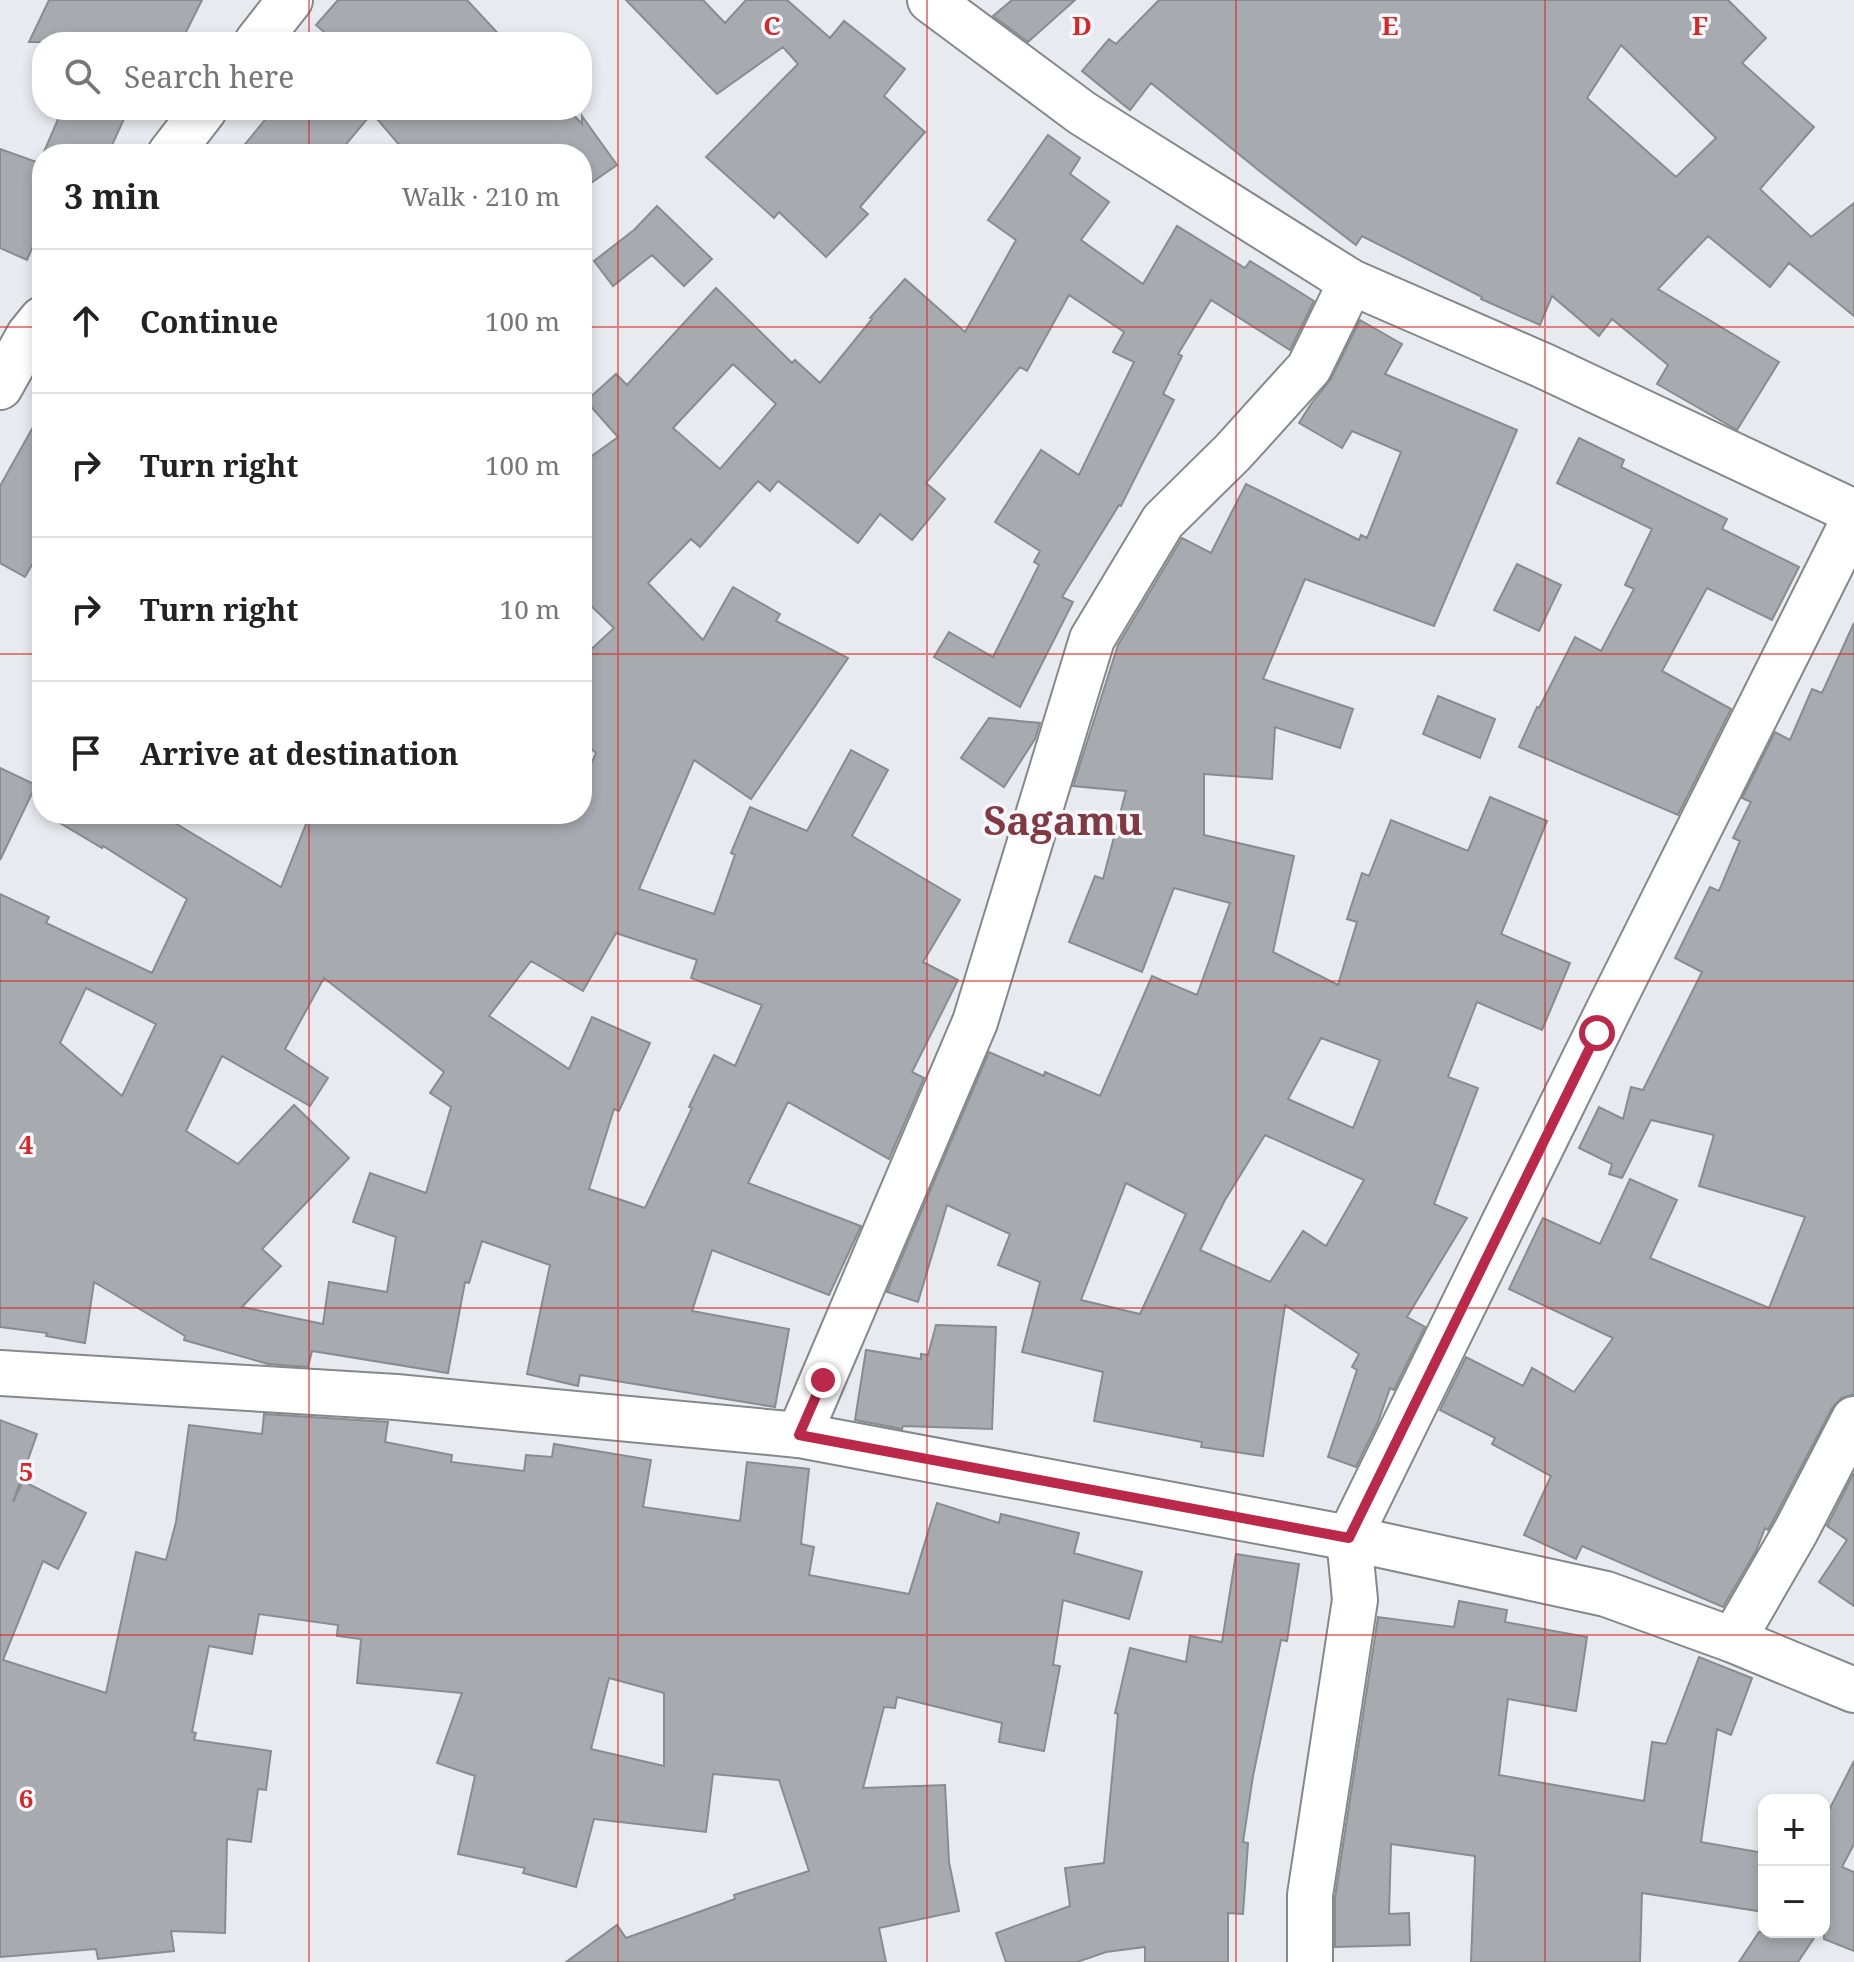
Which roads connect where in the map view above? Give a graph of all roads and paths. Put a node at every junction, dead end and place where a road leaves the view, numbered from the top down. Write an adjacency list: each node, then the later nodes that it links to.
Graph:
1 (290, 0): 3 (street)
2 (930, 0): 6 (street)
3 (265, 32)
4 (196, 120): 5 (street)
5 (178, 144)
6 (1351, 282): 9 (street); 13 (street)
7 (32, 331): 8 (street)
8 (0, 387)
9 (1854, 512)
10 (1854, 519): 14 (street)
11 (0, 1373): 13 (street)
12 (1854, 1419): 15 (street)
13 (799, 1435): 14 (street)
14 (1349, 1538): 15 (street); 17 (street)
15 (1733, 1640): 16 (street)
16 (1854, 1690)
17 (1310, 1962)

